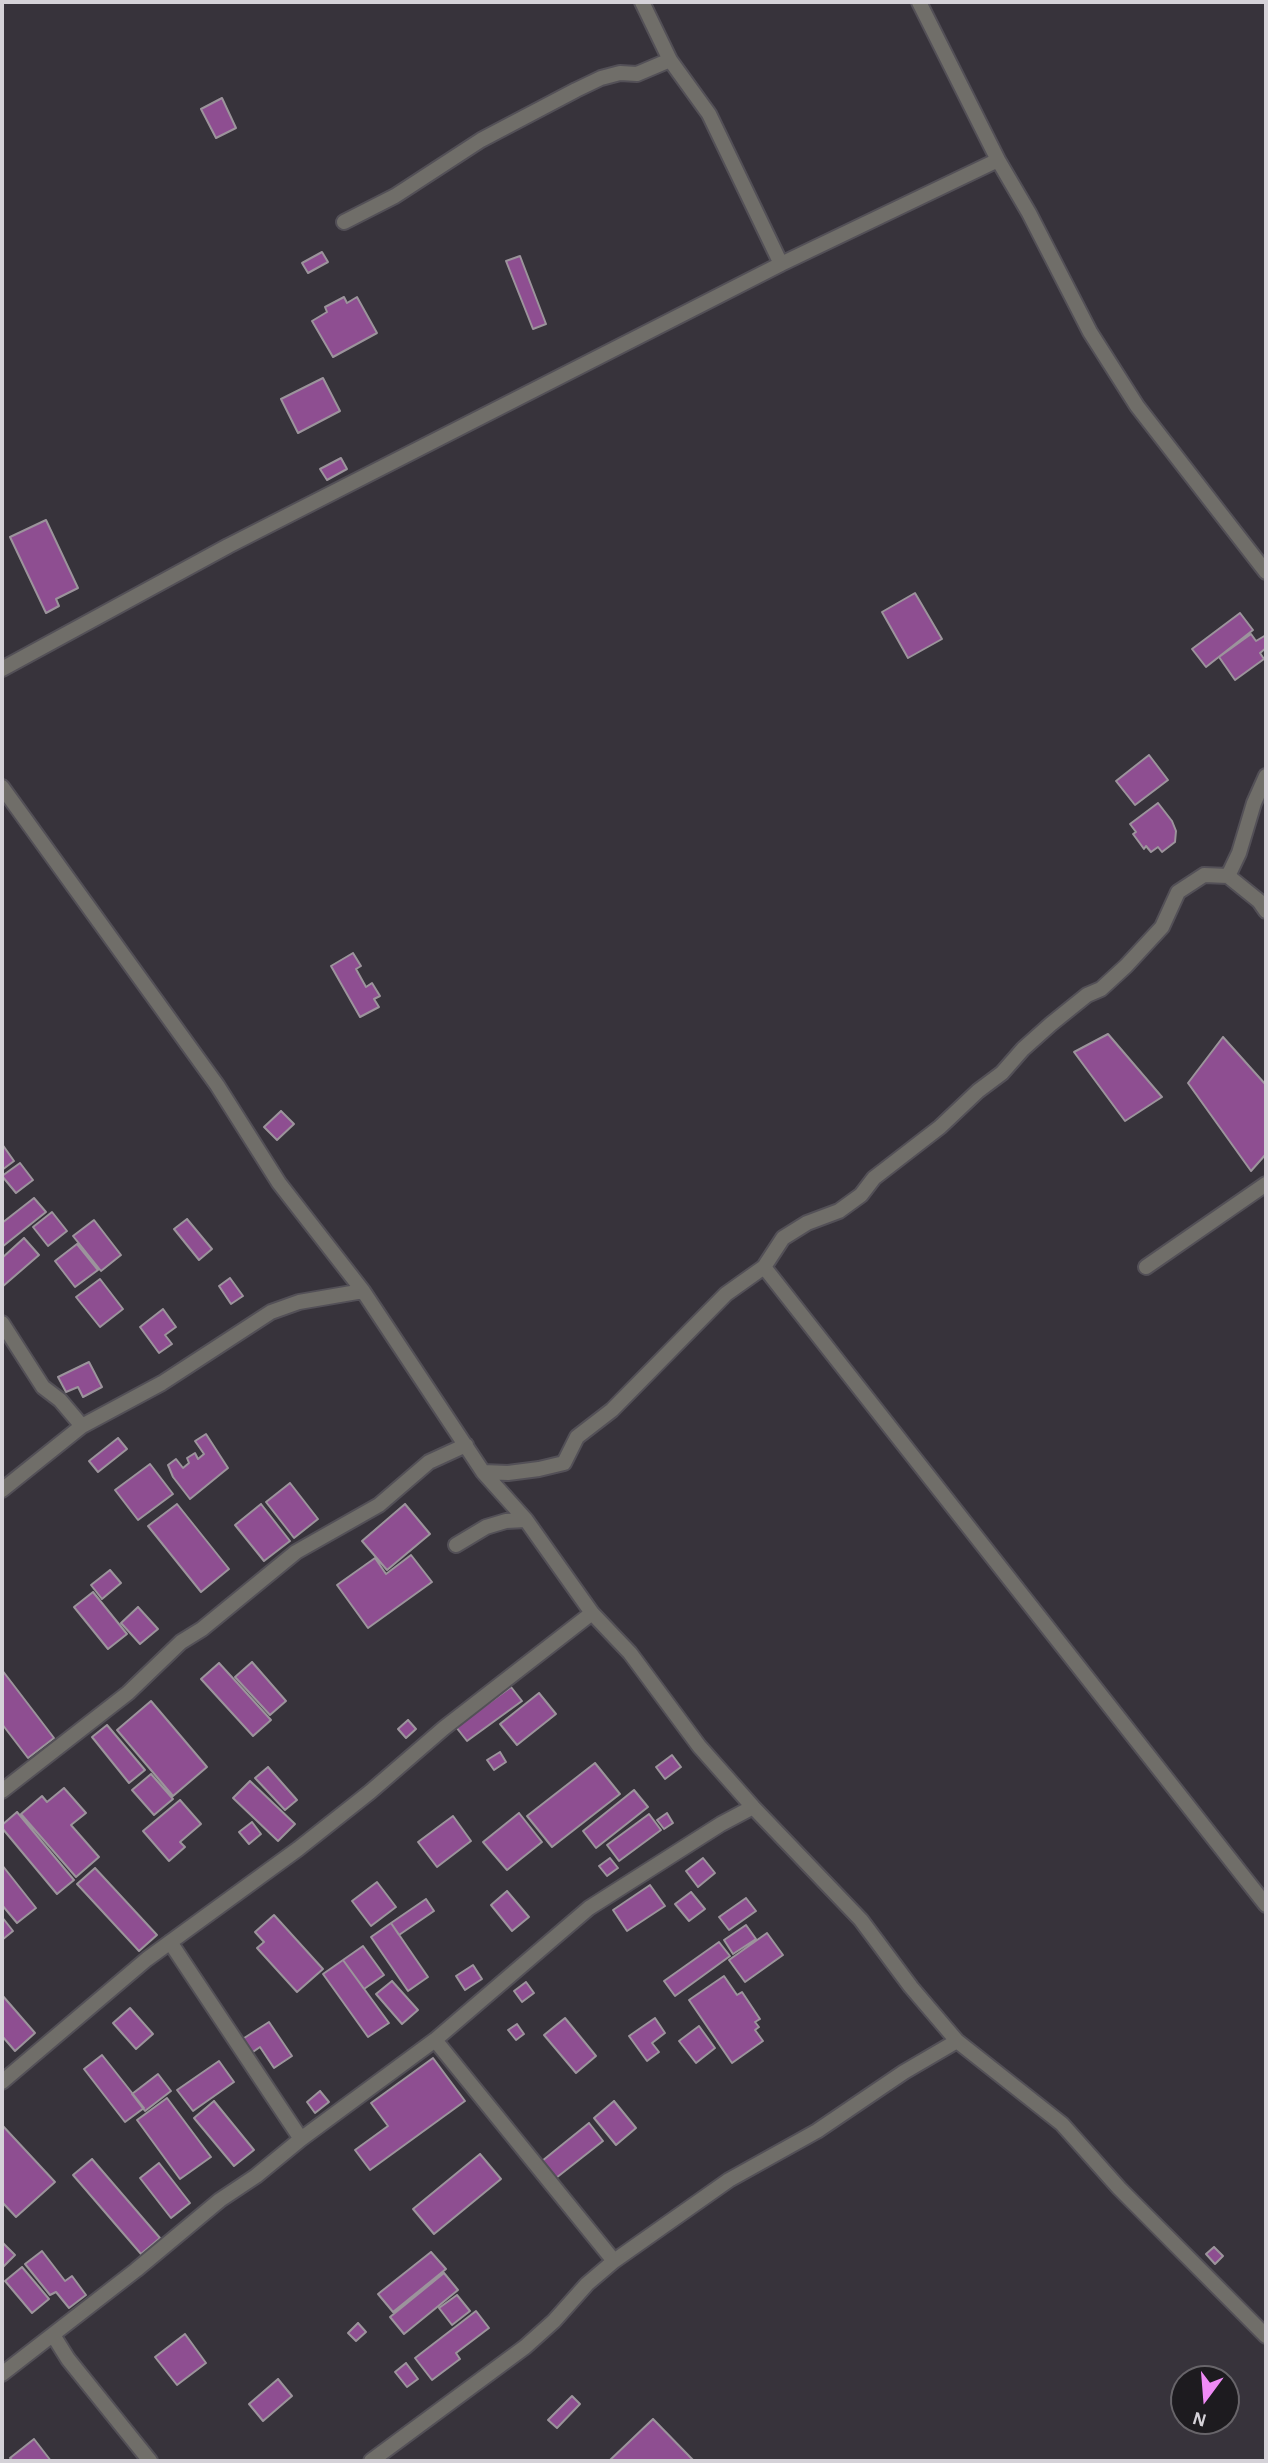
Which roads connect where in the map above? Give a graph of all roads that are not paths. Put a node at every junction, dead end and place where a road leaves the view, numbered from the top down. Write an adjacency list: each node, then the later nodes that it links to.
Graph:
1 (642, 2): 3 (street)
2 (919, 2): 4 (street)
3 (670, 60): 5 (street); 6 (street)
4 (998, 160): 6 (street); 7 (street)
5 (344, 222)
6 (781, 264): 8 (street)
7 (1266, 572)
8 (2, 669)
9 (1266, 776): 11 (street)
10 (2, 787): 16 (street)
11 (1228, 876): 12 (street); 14 (street)
12 (1266, 911)
13 (1266, 1184): 15 (street)
14 (764, 1267): 20 (street); 27 (street)
15 (1146, 1267)
16 (363, 1291): 18 (street); 19 (street)
17 (2, 1323): 18 (street)
18 (82, 1426): 21 (street)
19 (466, 1445): 20 (street); 25 (street)
20 (483, 1472): 22 (street)
21 (2, 1490)
22 (526, 1520): 23 (street); 24 (street)
23 (456, 1545)
24 (592, 1613): 26 (street); 28 (street)
25 (2, 1791)
26 (754, 1807): 29 (street); 30 (street)
27 (1266, 1905)
28 (170, 1942): 31 (street); 32 (street)
29 (435, 2040): 32 (street); 33 (street)
30 (957, 2041): 33 (street); 35 (street)
31 (2, 2082)
32 (301, 2140): 34 (street)
33 (614, 2261): 38 (street)
34 (53, 2335): 36 (street); 37 (street)
35 (1266, 2336)
36 (2, 2374)
37 (150, 2461)
38 (371, 2461)

